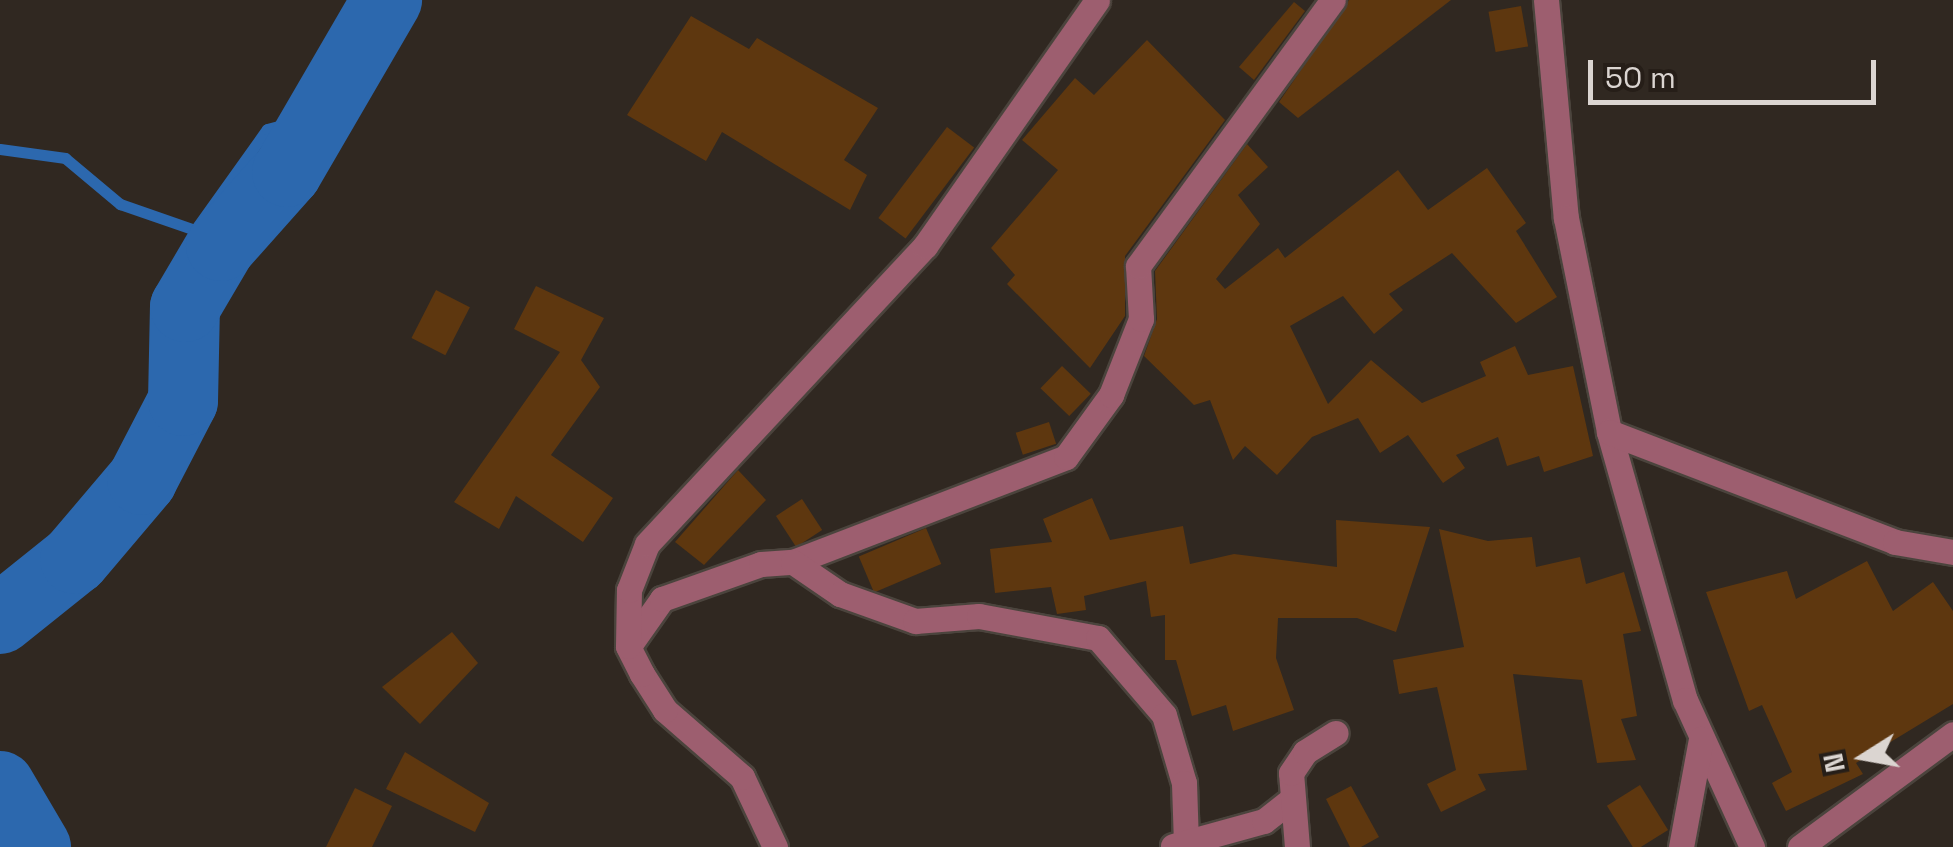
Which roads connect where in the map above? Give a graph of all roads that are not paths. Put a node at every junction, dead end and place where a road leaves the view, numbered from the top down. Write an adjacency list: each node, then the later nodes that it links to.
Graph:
1 (1097, 0): 7 (street)
2 (1333, 0): 6 (street)
3 (1546, 0): 4 (street)
4 (1609, 432): 5 (street); 10 (street)
5 (1953, 552)
6 (792, 562): 7 (street); 12 (street)
7 (628, 646): 13 (street)
8 (1336, 733): 11 (street)
9 (1953, 734): 17 (street)
10 (1701, 738): 15 (street); 16 (street)
11 (1288, 802): 12 (street); 14 (street)
12 (1178, 845)
13 (775, 847)
14 (1297, 847)
15 (1681, 847)
16 (1752, 847)
17 (1800, 847)

